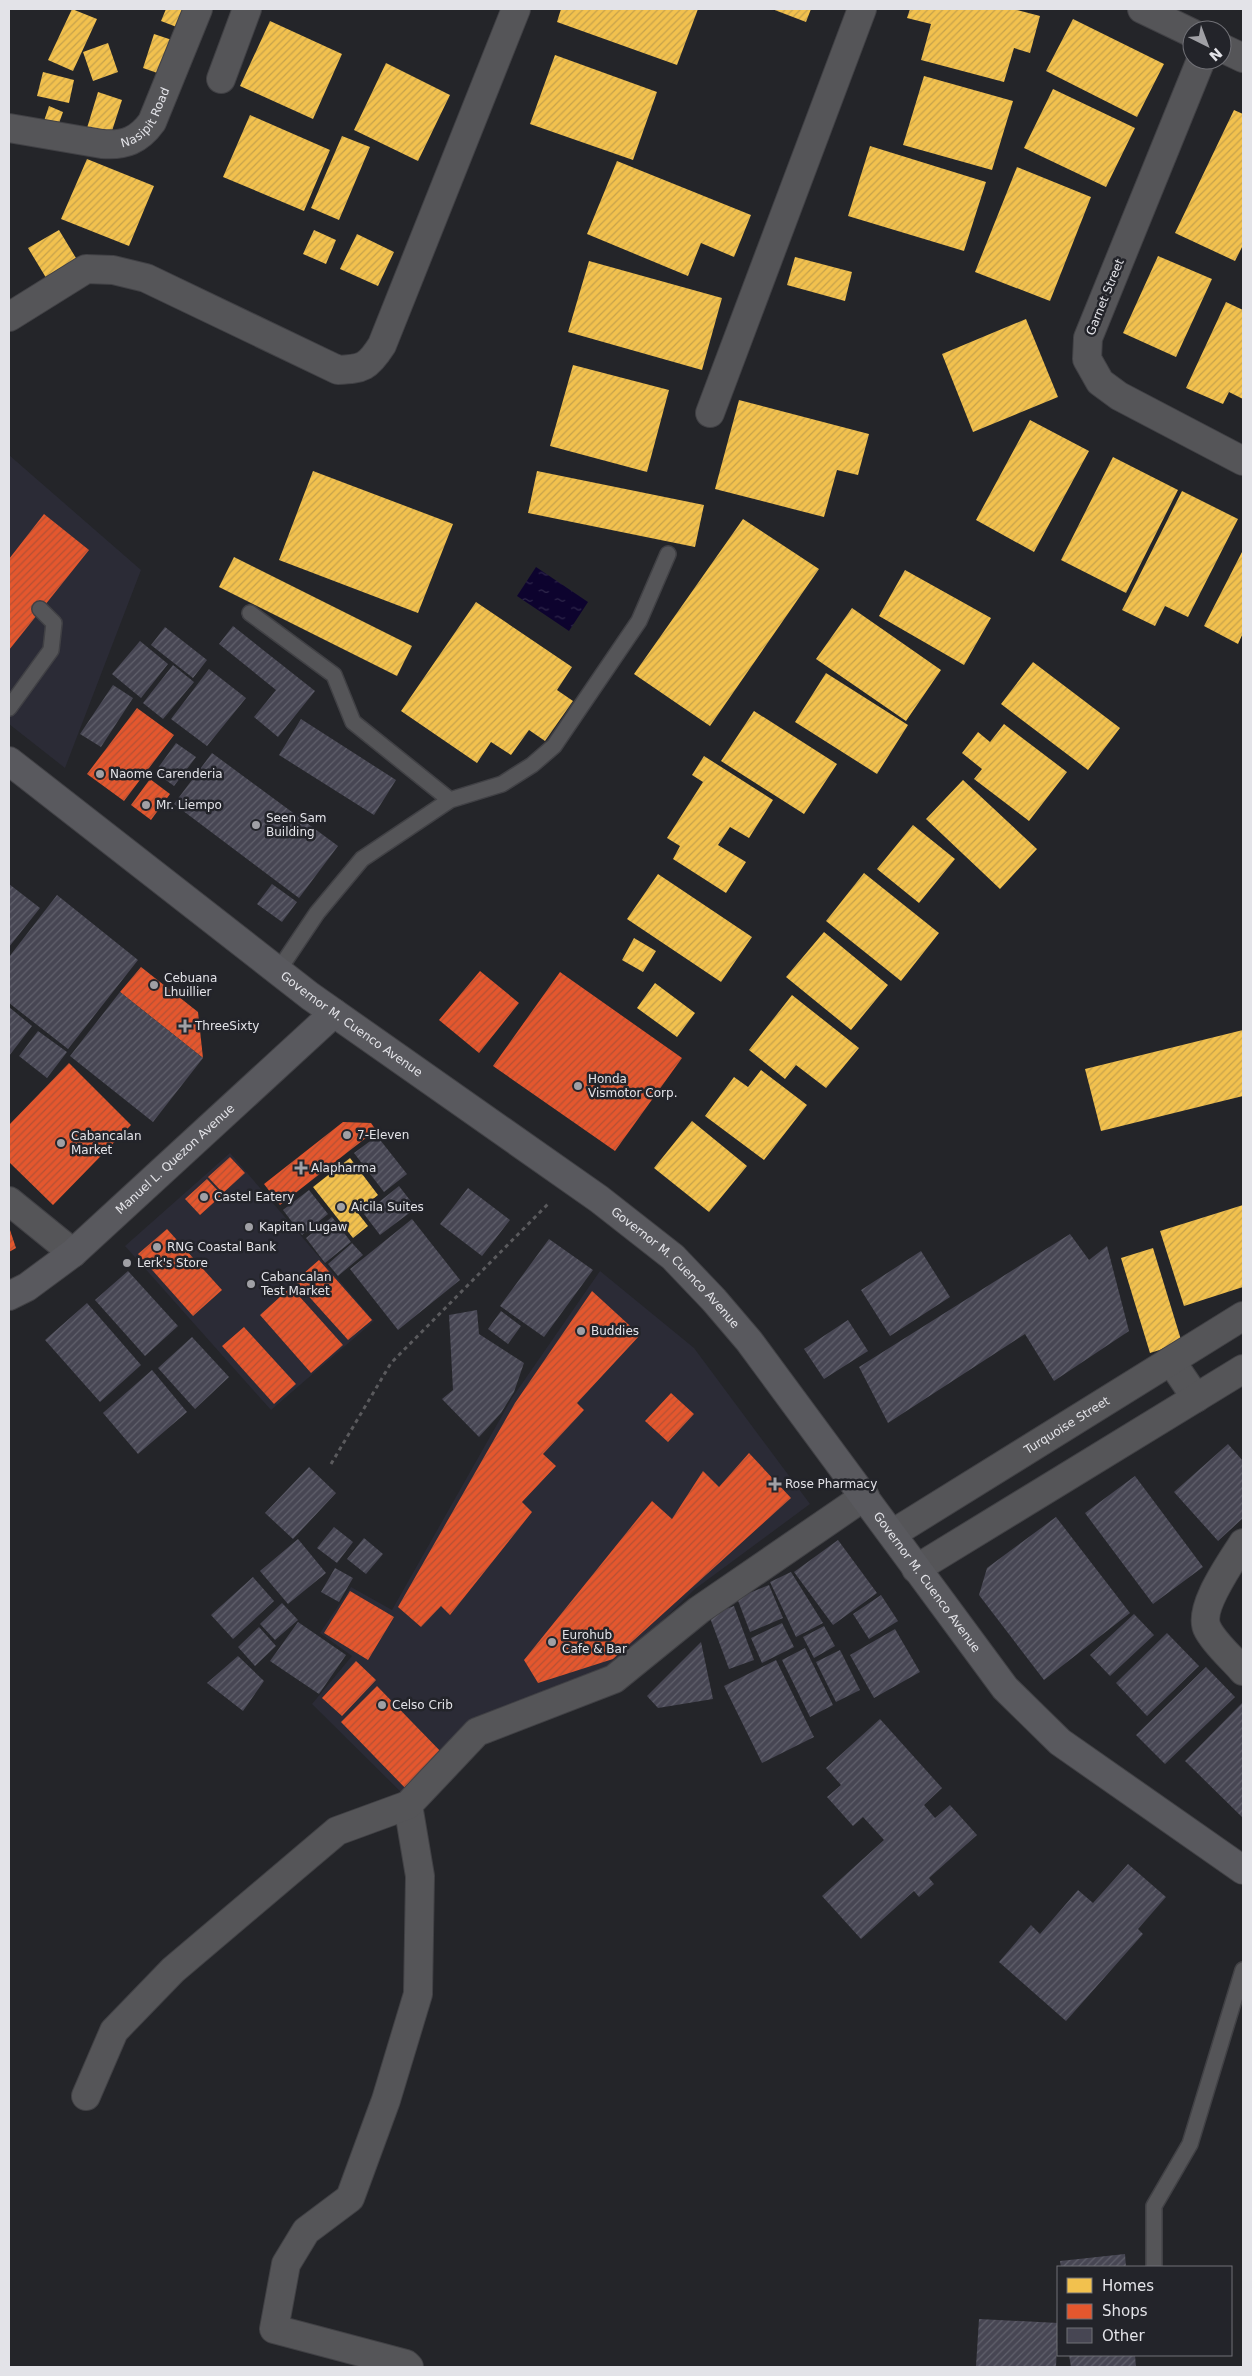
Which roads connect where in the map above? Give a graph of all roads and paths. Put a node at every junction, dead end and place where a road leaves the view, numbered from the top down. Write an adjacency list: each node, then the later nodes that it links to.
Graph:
1 (198, 9): 9 (street, Nasipit Road)
2 (248, 9): 8 (street)
3 (516, 9): 10 (street)
4 (862, 9): 11 (street)
5 (1142, 9): 6 (street)
6 (1182, 28)
7 (1197, 70): 12 (street, Garnet Street)
8 (220, 79)
9 (9, 128)
10 (9, 317)
11 (710, 413)
12 (1243, 461)
13 (668, 554): 18 (lane)
14 (40, 609): 16 (lane)
15 (250, 613): 18 (lane)
16 (9, 708)
17 (9, 761): 19 (main road, Governor M. Cuenco Avenue)
18 (450, 800): 19 (lane)
19 (278, 971): 20 (main road, Governor M. Cuenco Avenue)
20 (334, 1013): 21 (main road, Governor M. Cuenco Avenue); 23 (main road, Manuel L. Quezon Avenue)
21 (572, 1179): 29 (path); 30 (main road, Governor M. Cuenco Avenue)
22 (9, 1200): 23 (street)
23 (73, 1253): 24 (main road, Manuel L. Quezon Avenue)
24 (9, 1296)
25 (1243, 1316): 26 (street, Turquoise Street)
26 (1171, 1361): 28 (street); 31 (street, Turquoise Street)
27 (1243, 1369): 28 (street)
28 (1196, 1398): 33 (street)
29 (332, 1464)
30 (865, 1496): 31 (main road, Governor M. Cuenco Avenue); 35 (street)
31 (892, 1534): 33 (main road, Governor M. Cuenco Avenue)
32 (1243, 1543): 34 (street)
33 (916, 1569): 36 (main road, Governor M. Cuenco Avenue)
34 (1243, 1671)
35 (408, 1805): 38 (street); 40 (street)
36 (1243, 1870)
37 (1243, 1970): 39 (lane)
38 (86, 2096)
39 (1154, 2266)
40 (409, 2367)

